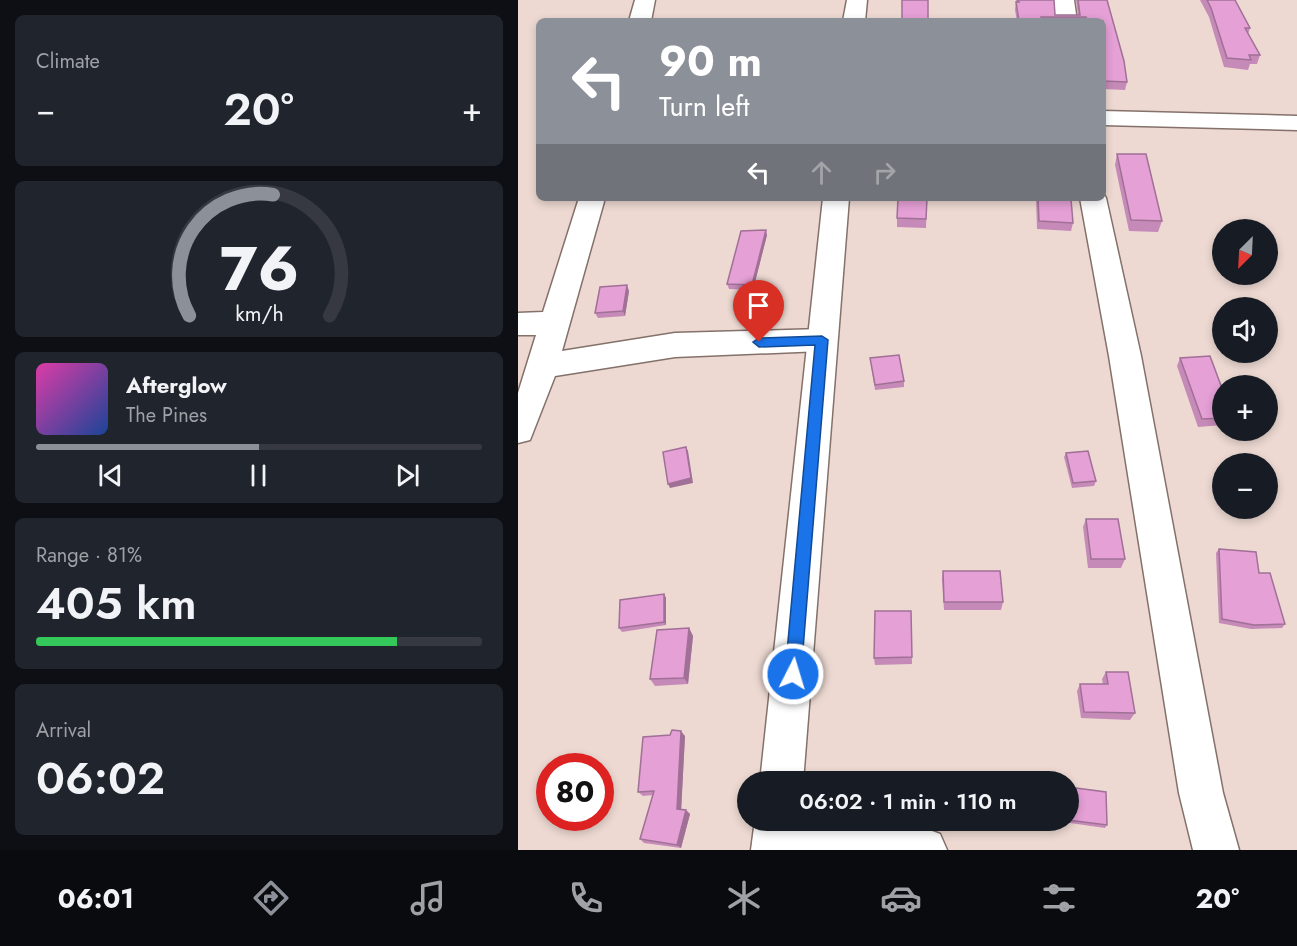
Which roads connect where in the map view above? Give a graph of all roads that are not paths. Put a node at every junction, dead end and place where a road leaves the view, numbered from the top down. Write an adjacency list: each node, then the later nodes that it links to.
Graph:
1 (645, 0): 4 (main road)
2 (857, 0): 5 (main road)
3 (1064, 0): 6 (main road)
4 (641, 18)
5 (854, 18)
6 (1066, 18)
7 (1106, 118): 8 (main road)
8 (1298, 123)
9 (591, 201): 12 (main road)
10 (836, 201): 14 (main road)
11 (1094, 201): 20 (main road)
12 (555, 323): 13 (main road); 15 (main road)
13 (518, 324)
14 (822, 340): 15 (main road); 17 (main road)
15 (542, 366): 16 (main road)
16 (518, 430)
17 (782, 771)
18 (775, 834): 19 (main road)
19 (924, 850)
20 (1216, 850)

